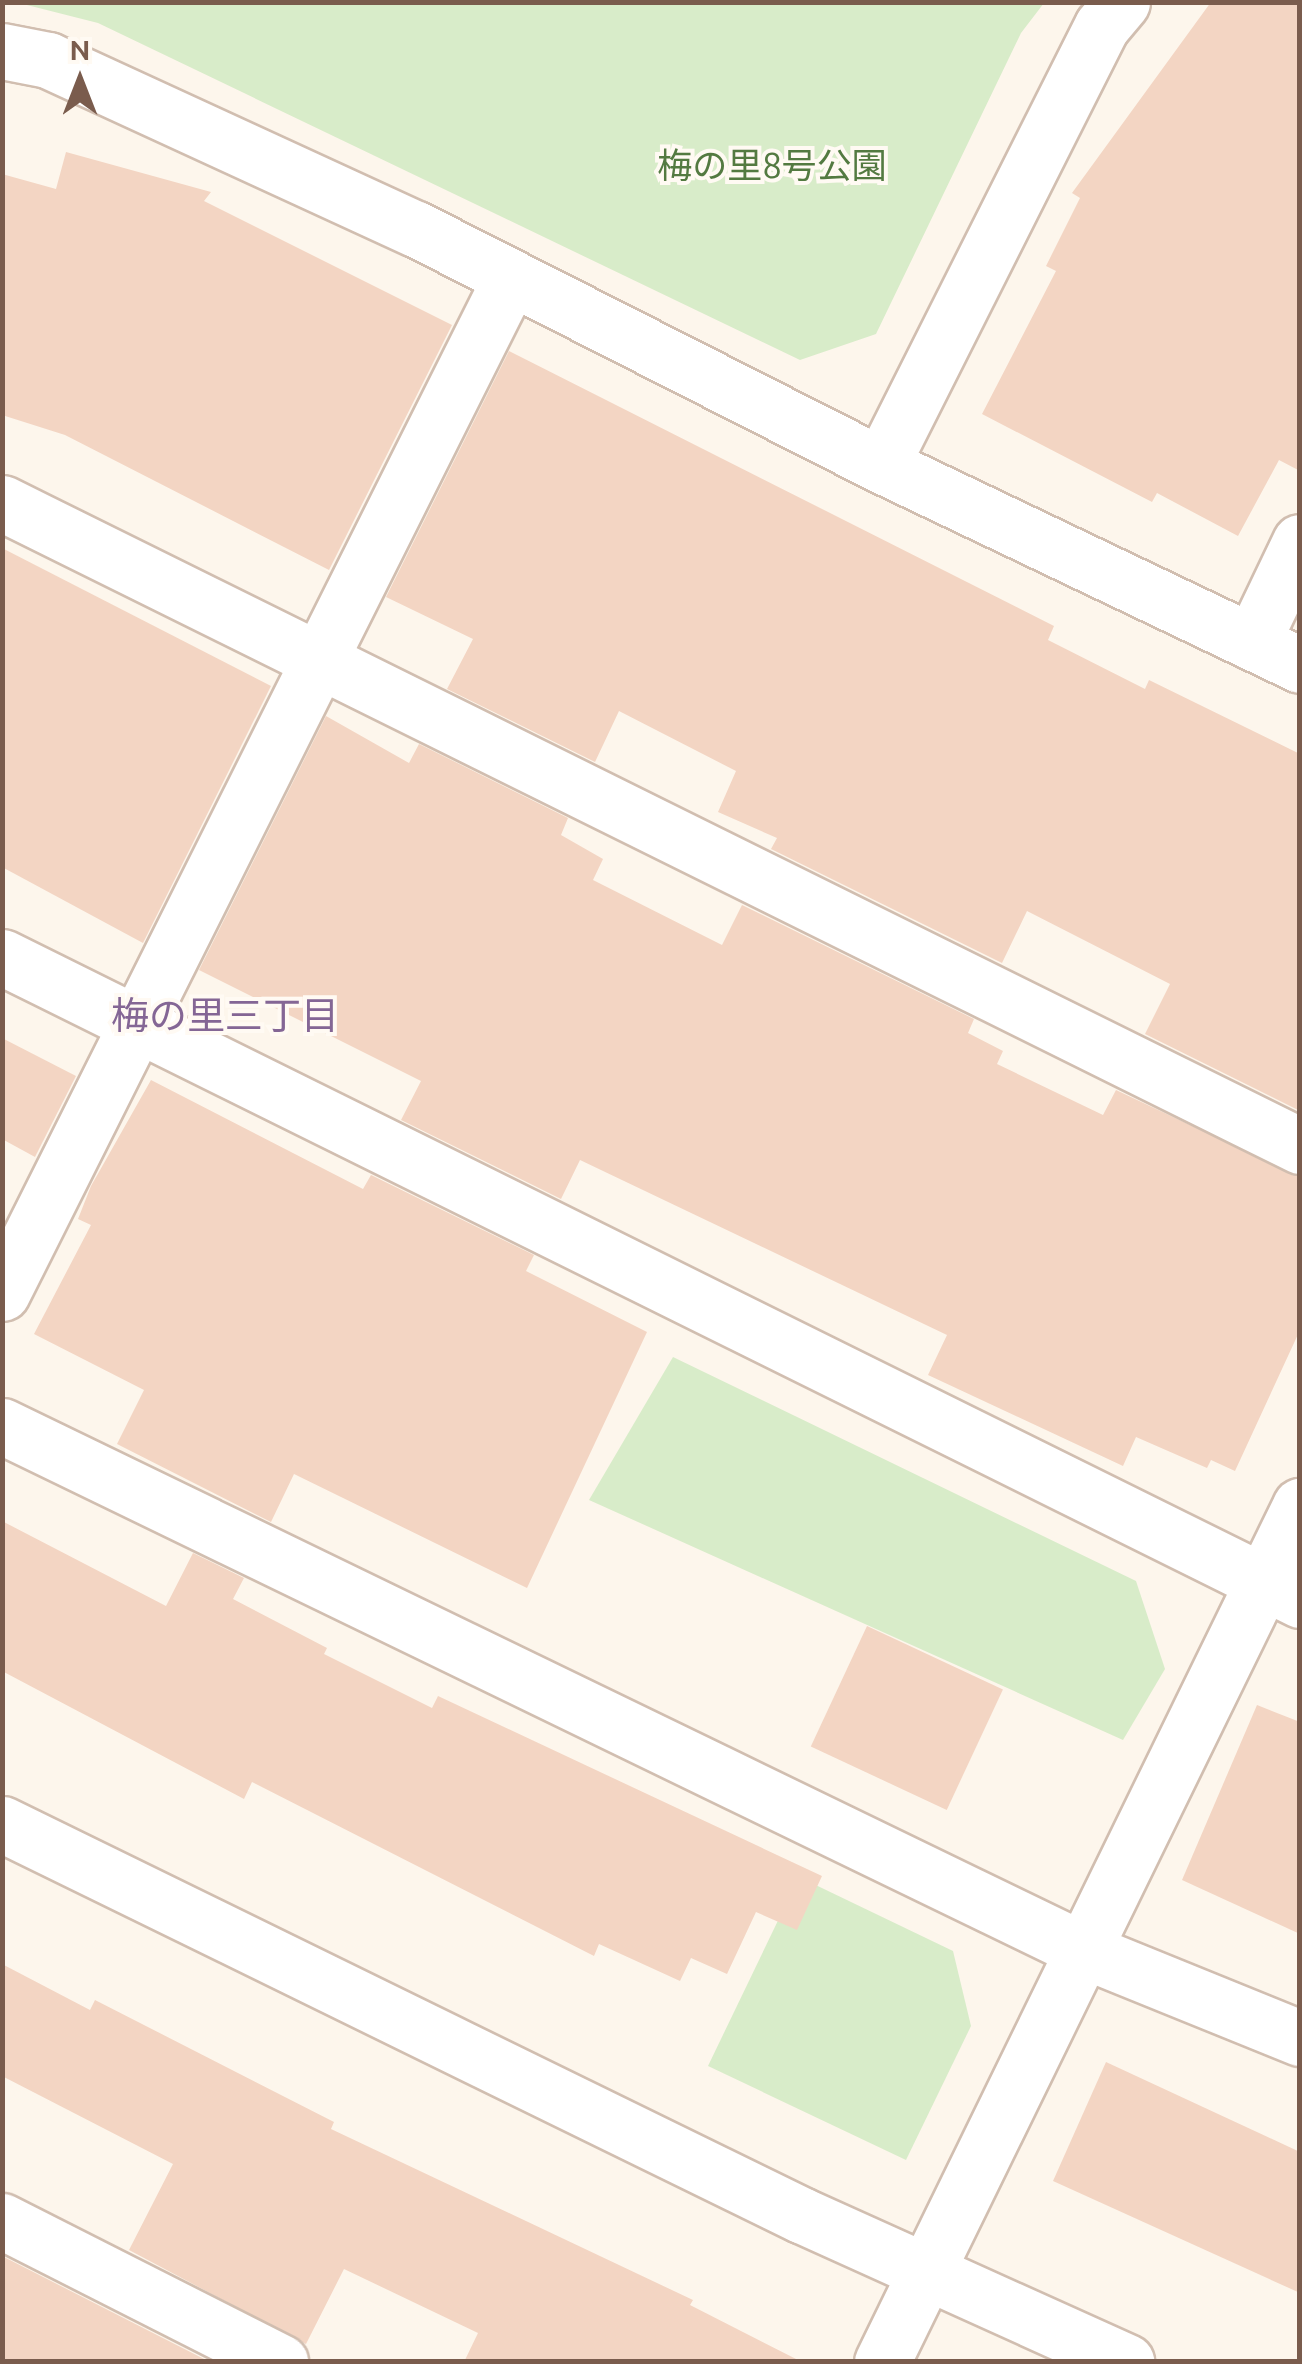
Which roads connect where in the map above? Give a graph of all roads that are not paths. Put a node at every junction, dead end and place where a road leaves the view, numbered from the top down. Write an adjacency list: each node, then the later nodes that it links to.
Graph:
1 (1122, 2): 4 (street)
2 (2, 51): 3 (street)
3 (512, 277): 4 (street); 8 (street)
4 (882, 466): 7 (street)
5 (2, 503): 8 (street)
6 (1300, 542): 7 (street)
7 (1276, 653)
8 (318, 654): 10 (street); 11 (street)
9 (2, 957): 10 (street)
10 (136, 1024): 12 (street); 15 (street)
11 (1300, 1146)
12 (2, 1292)
13 (2, 1426): 17 (street)
14 (1300, 1506): 15 (street)
15 (1280, 1592): 17 (street)
16 (2, 1824): 20 (street)
17 (1083, 1950): 18 (street); 20 (street)
18 (1300, 2038)
19 (2, 2221): 21 (street)
20 (926, 2272): 22 (street); 23 (street)
21 (280, 2362)
22 (882, 2362)
23 (1126, 2362)

